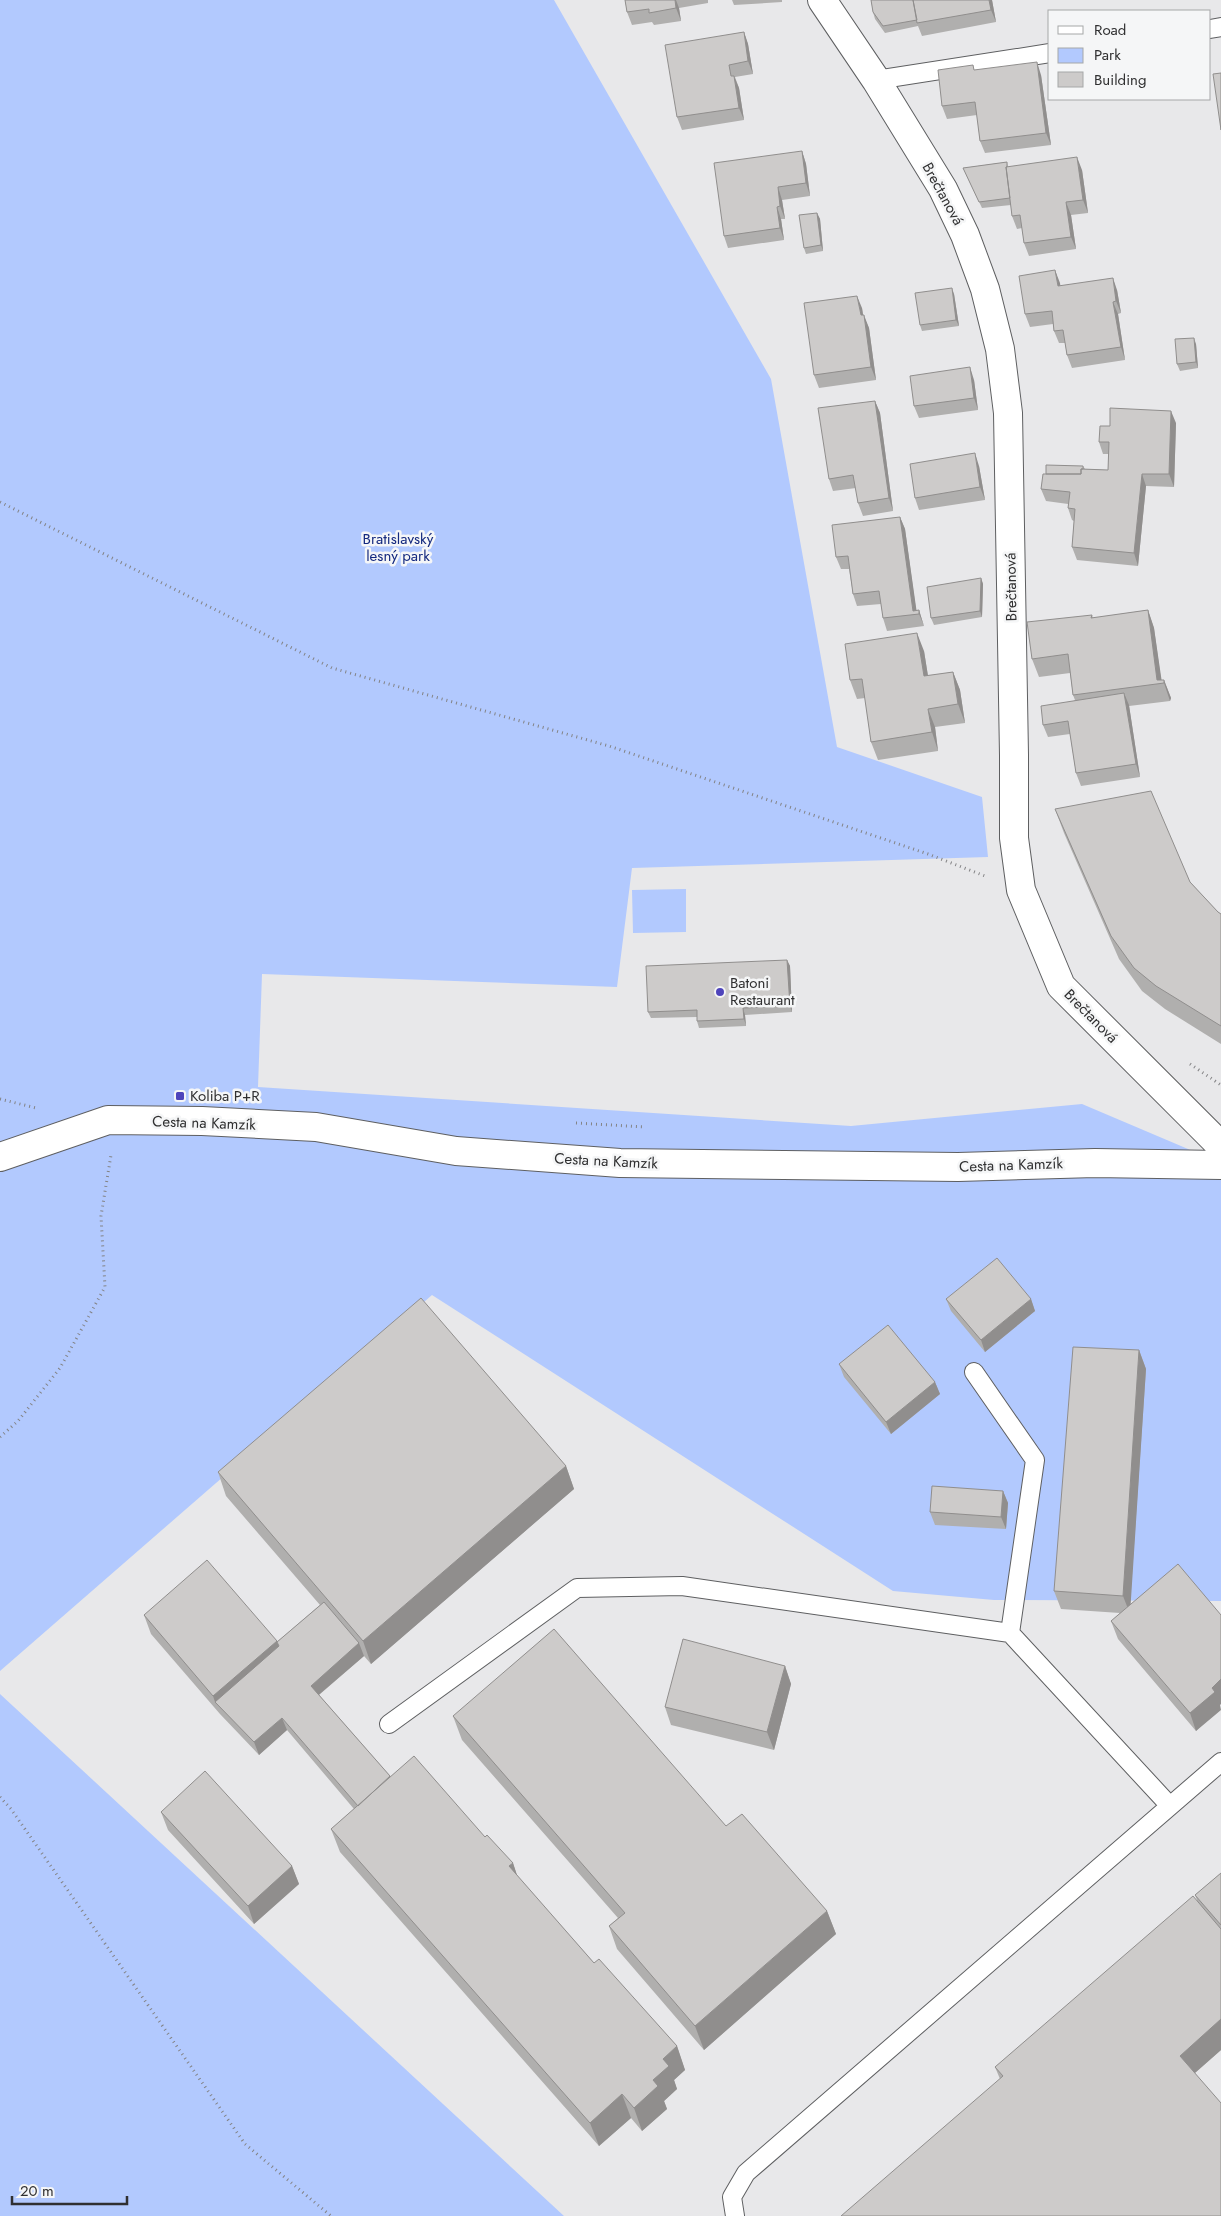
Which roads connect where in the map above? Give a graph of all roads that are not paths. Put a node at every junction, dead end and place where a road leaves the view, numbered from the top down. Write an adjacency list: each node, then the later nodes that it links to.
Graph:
1 (822, 0): 3 (street, Brečtanová)
2 (1048, 53): 3 (lane)
3 (876, 80): 4 (street, Brečtanová)
4 (1221, 1146)
5 (0, 1157): 6 (street, Cesta na Kamzík)
6 (1221, 1165)
7 (974, 1372): 8 (lane)
8 (1010, 1633): 9 (lane); 11 (lane)
9 (388, 1724)
10 (1221, 1762): 11 (lane)
11 (1170, 1806): 12 (lane)
12 (735, 2216)

